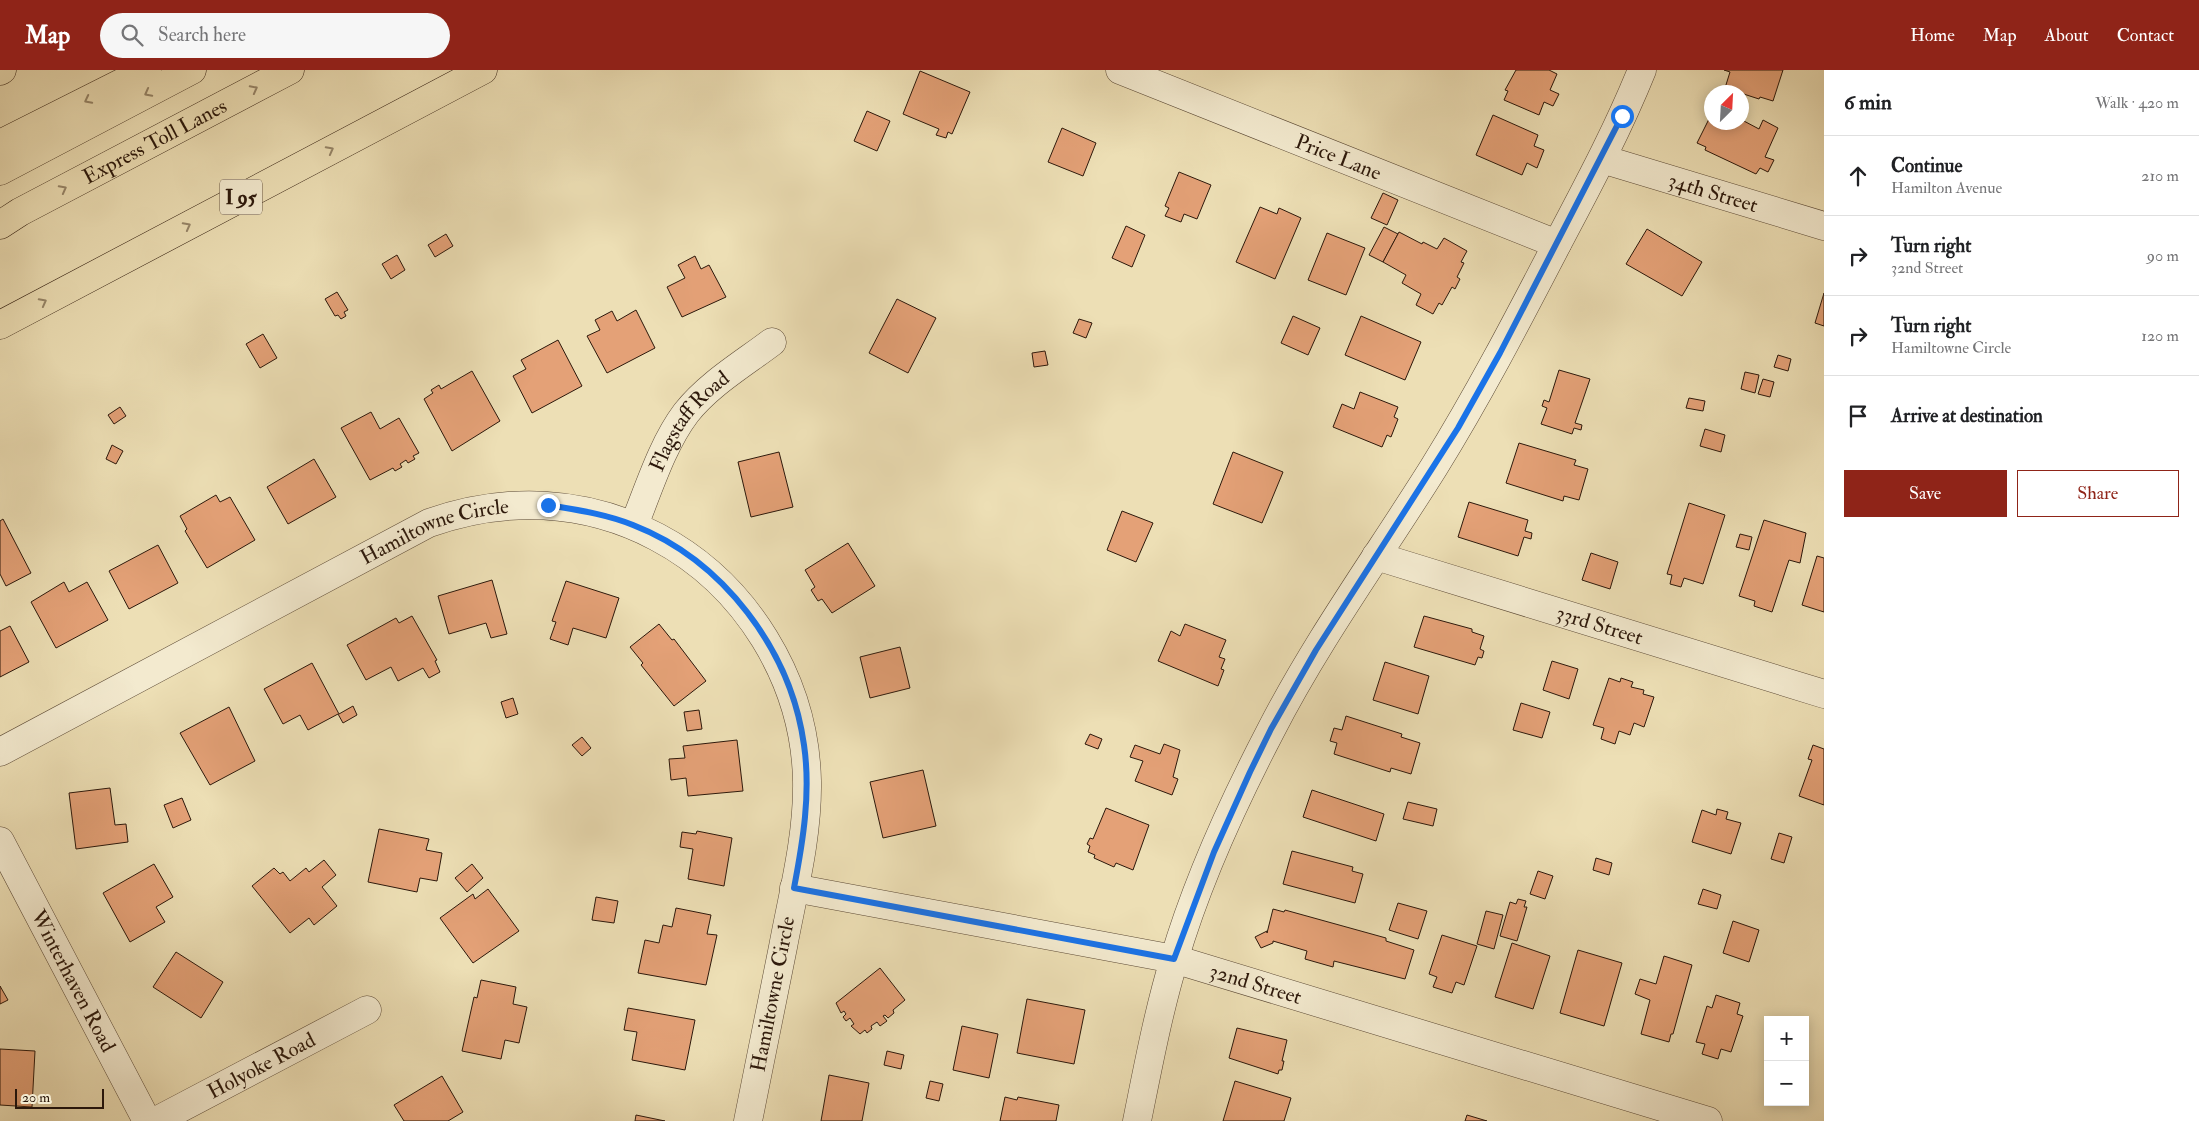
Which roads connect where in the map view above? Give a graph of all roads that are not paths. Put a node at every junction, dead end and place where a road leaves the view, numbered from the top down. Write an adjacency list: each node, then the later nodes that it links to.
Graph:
1 (147, 70): 7 (highway, one-way to 7)
2 (192, 70): 9 (highway, one-way to 9)
3 (290, 70): 10 (highway, Express Toll Lanes, one-way to 3)
4 (483, 70): 13 (highway, I 95, one-way to 4)
5 (1120, 70): 12 (street, Price Lane)
6 (1642, 70): 8 (street)
7 (0, 144)
8 (1602, 159): 11 (street, 34th Street); 12 (street)
9 (0, 171)
10 (7, 219)
11 (1824, 226)
12 (1557, 244): 16 (street)
13 (0, 326)
14 (772, 342): 15 (street, Flagstaff Road)
15 (634, 525): 18 (street, Hamiltowne Circle); 20 (street, Hamiltowne Circle)
16 (1376, 556): 17 (street, 33rd Street); 21 (street)
17 (1824, 694)
18 (0, 752)
19 (0, 841): 23 (street, Winterhaven Road)
20 (794, 888): 21 (street, 32nd Street); 25 (street, Hamiltowne Circle)
21 (1174, 959): 26 (street); 27 (street, 32nd Street)
22 (367, 1010): 24 (street, Holyoke Road)
23 (147, 1121)
24 (156, 1121)
25 (748, 1121)
26 (1138, 1121)
27 (1708, 1121)

